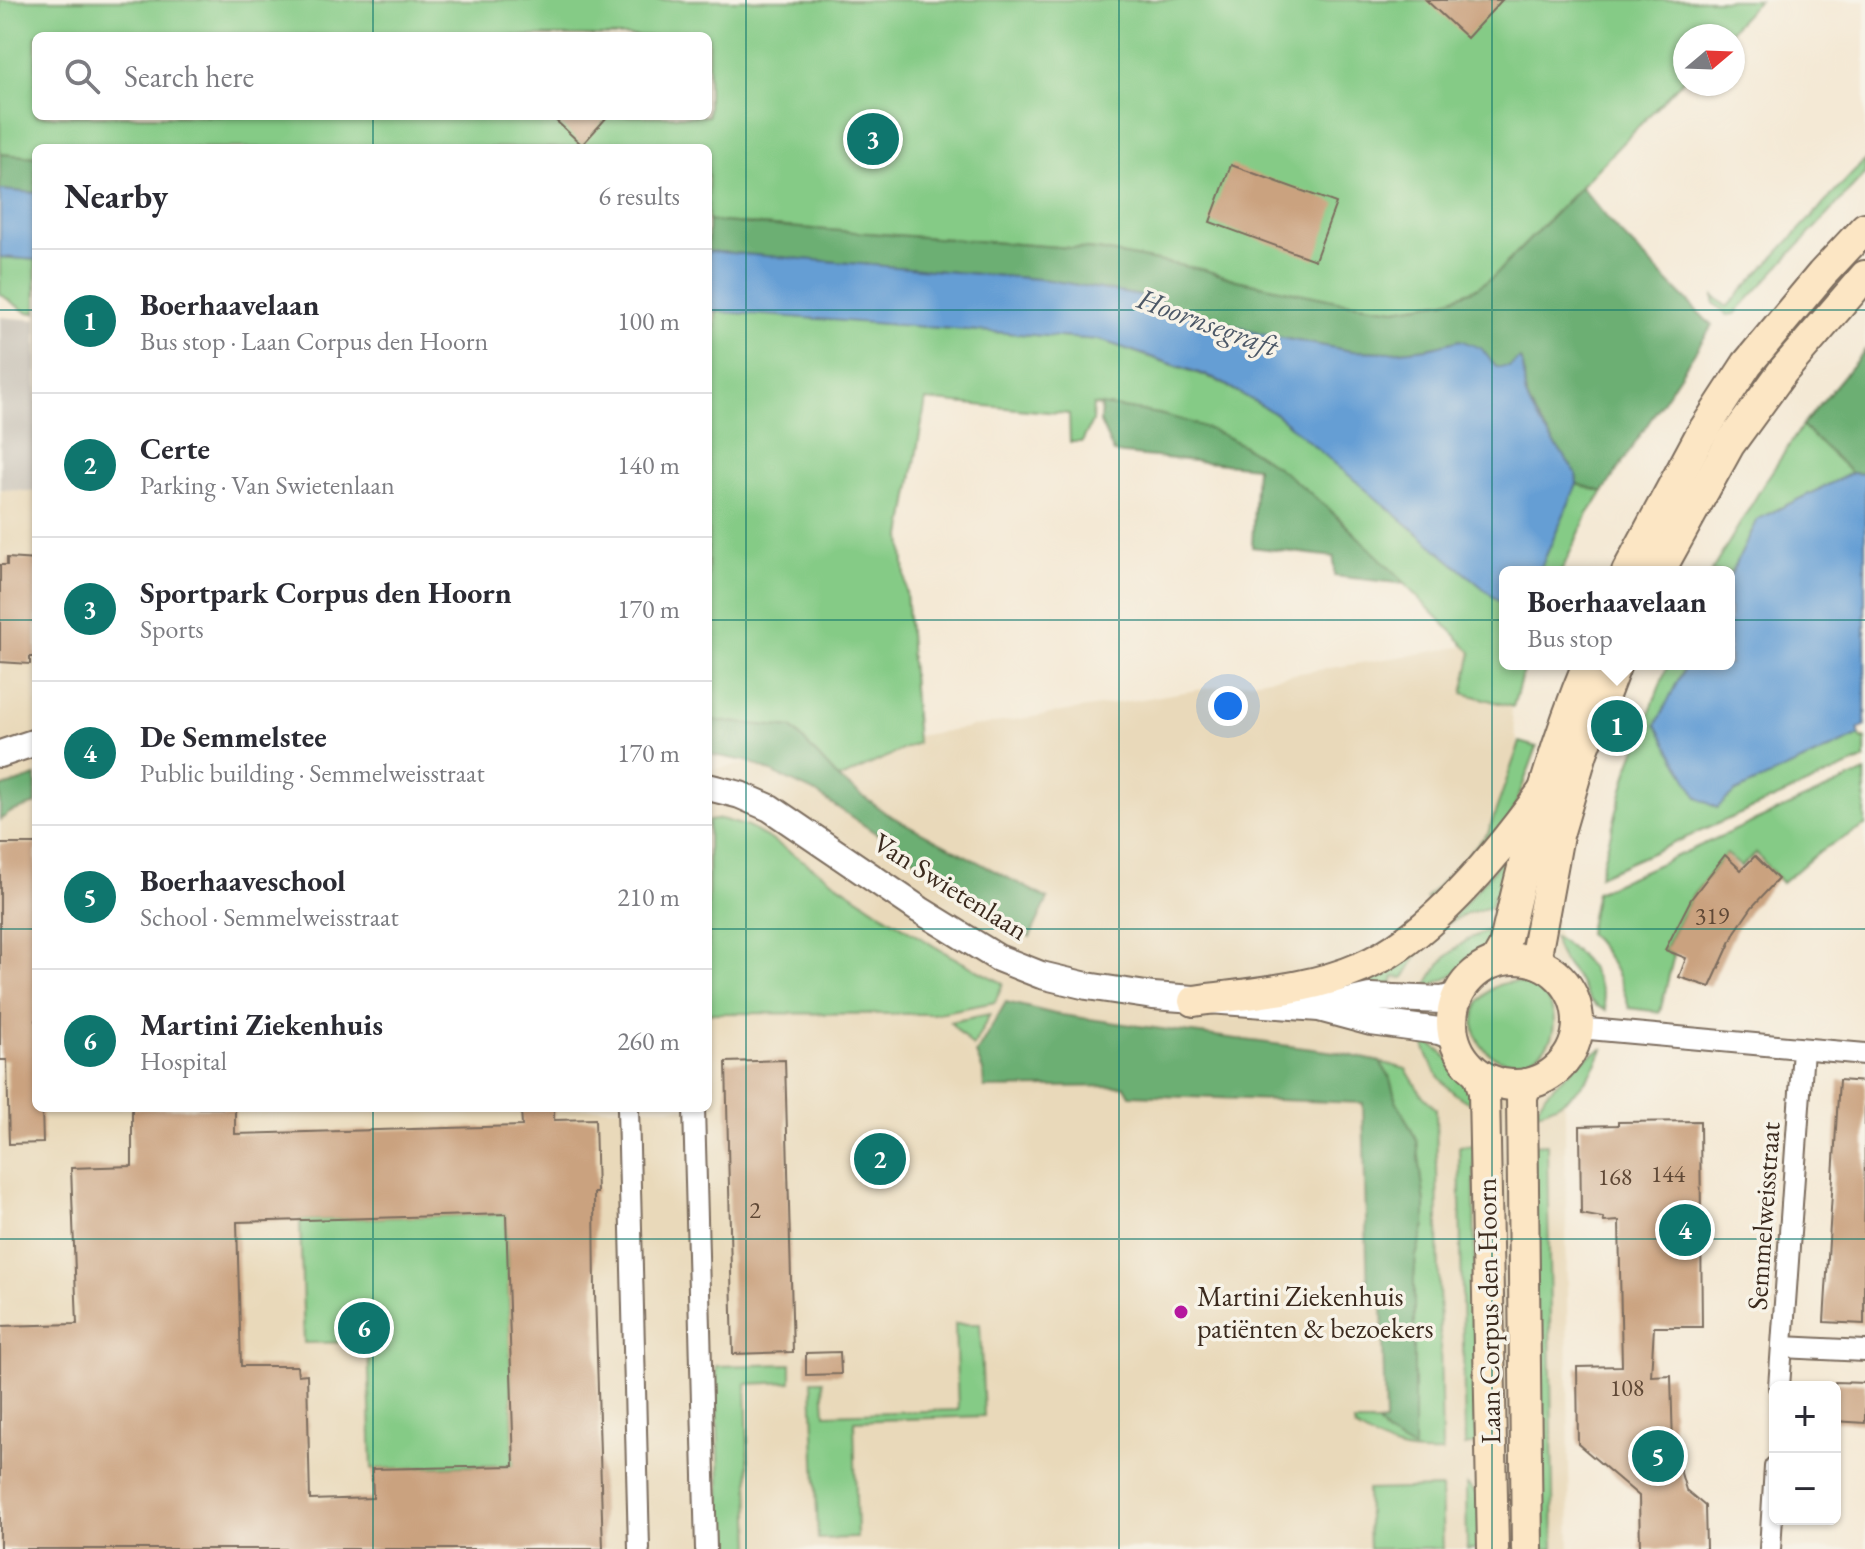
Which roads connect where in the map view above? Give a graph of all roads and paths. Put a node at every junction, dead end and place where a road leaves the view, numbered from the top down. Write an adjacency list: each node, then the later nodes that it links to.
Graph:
1 (1865, 228): 3 (main road)
2 (1865, 276): 4 (main road)
3 (1630, 566)
4 (1662, 566)
5 (1585, 670): 10 (main road)
6 (1614, 670): 12 (main road)
7 (32, 743): 8 (street)
8 (0, 754)
9 (712, 788): 14 (street, Van Swietenlaan)
10 (1544, 790): 11 (main road); 14 (main road)
11 (1496, 961): 12 (main road); 13 (main road)
12 (1540, 964): 16 (main road)
13 (1457, 996): 15 (street, Van Swietenlaan); 17 (main road)
14 (1194, 1001): 15 (street, Van Swietenlaan)
15 (1319, 1008): 17 (street, Van Swietenlaan)
16 (1578, 1028): 18 (street); 21 (main road)
17 (1453, 1036): 20 (main road)
18 (1803, 1050): 19 (street); 24 (street, Semmelweisstraat)
19 (1865, 1054)
20 (1479, 1074): 21 (main road); 30 (main road, Laan Corpus den Hoorn)
21 (1526, 1084): 31 (main road, Laan Corpus den Hoorn)
22 (628, 1112): 28 (street)
23 (694, 1112): 29 (street)
24 (1782, 1347): 25 (street); 26 (street, Semmelweisstraat)
25 (1865, 1351)
26 (1779, 1381)
27 (1771, 1525): 32 (street)
28 (639, 1549)
29 (706, 1549)
30 (1493, 1549)
31 (1527, 1549)
32 (1770, 1549)

